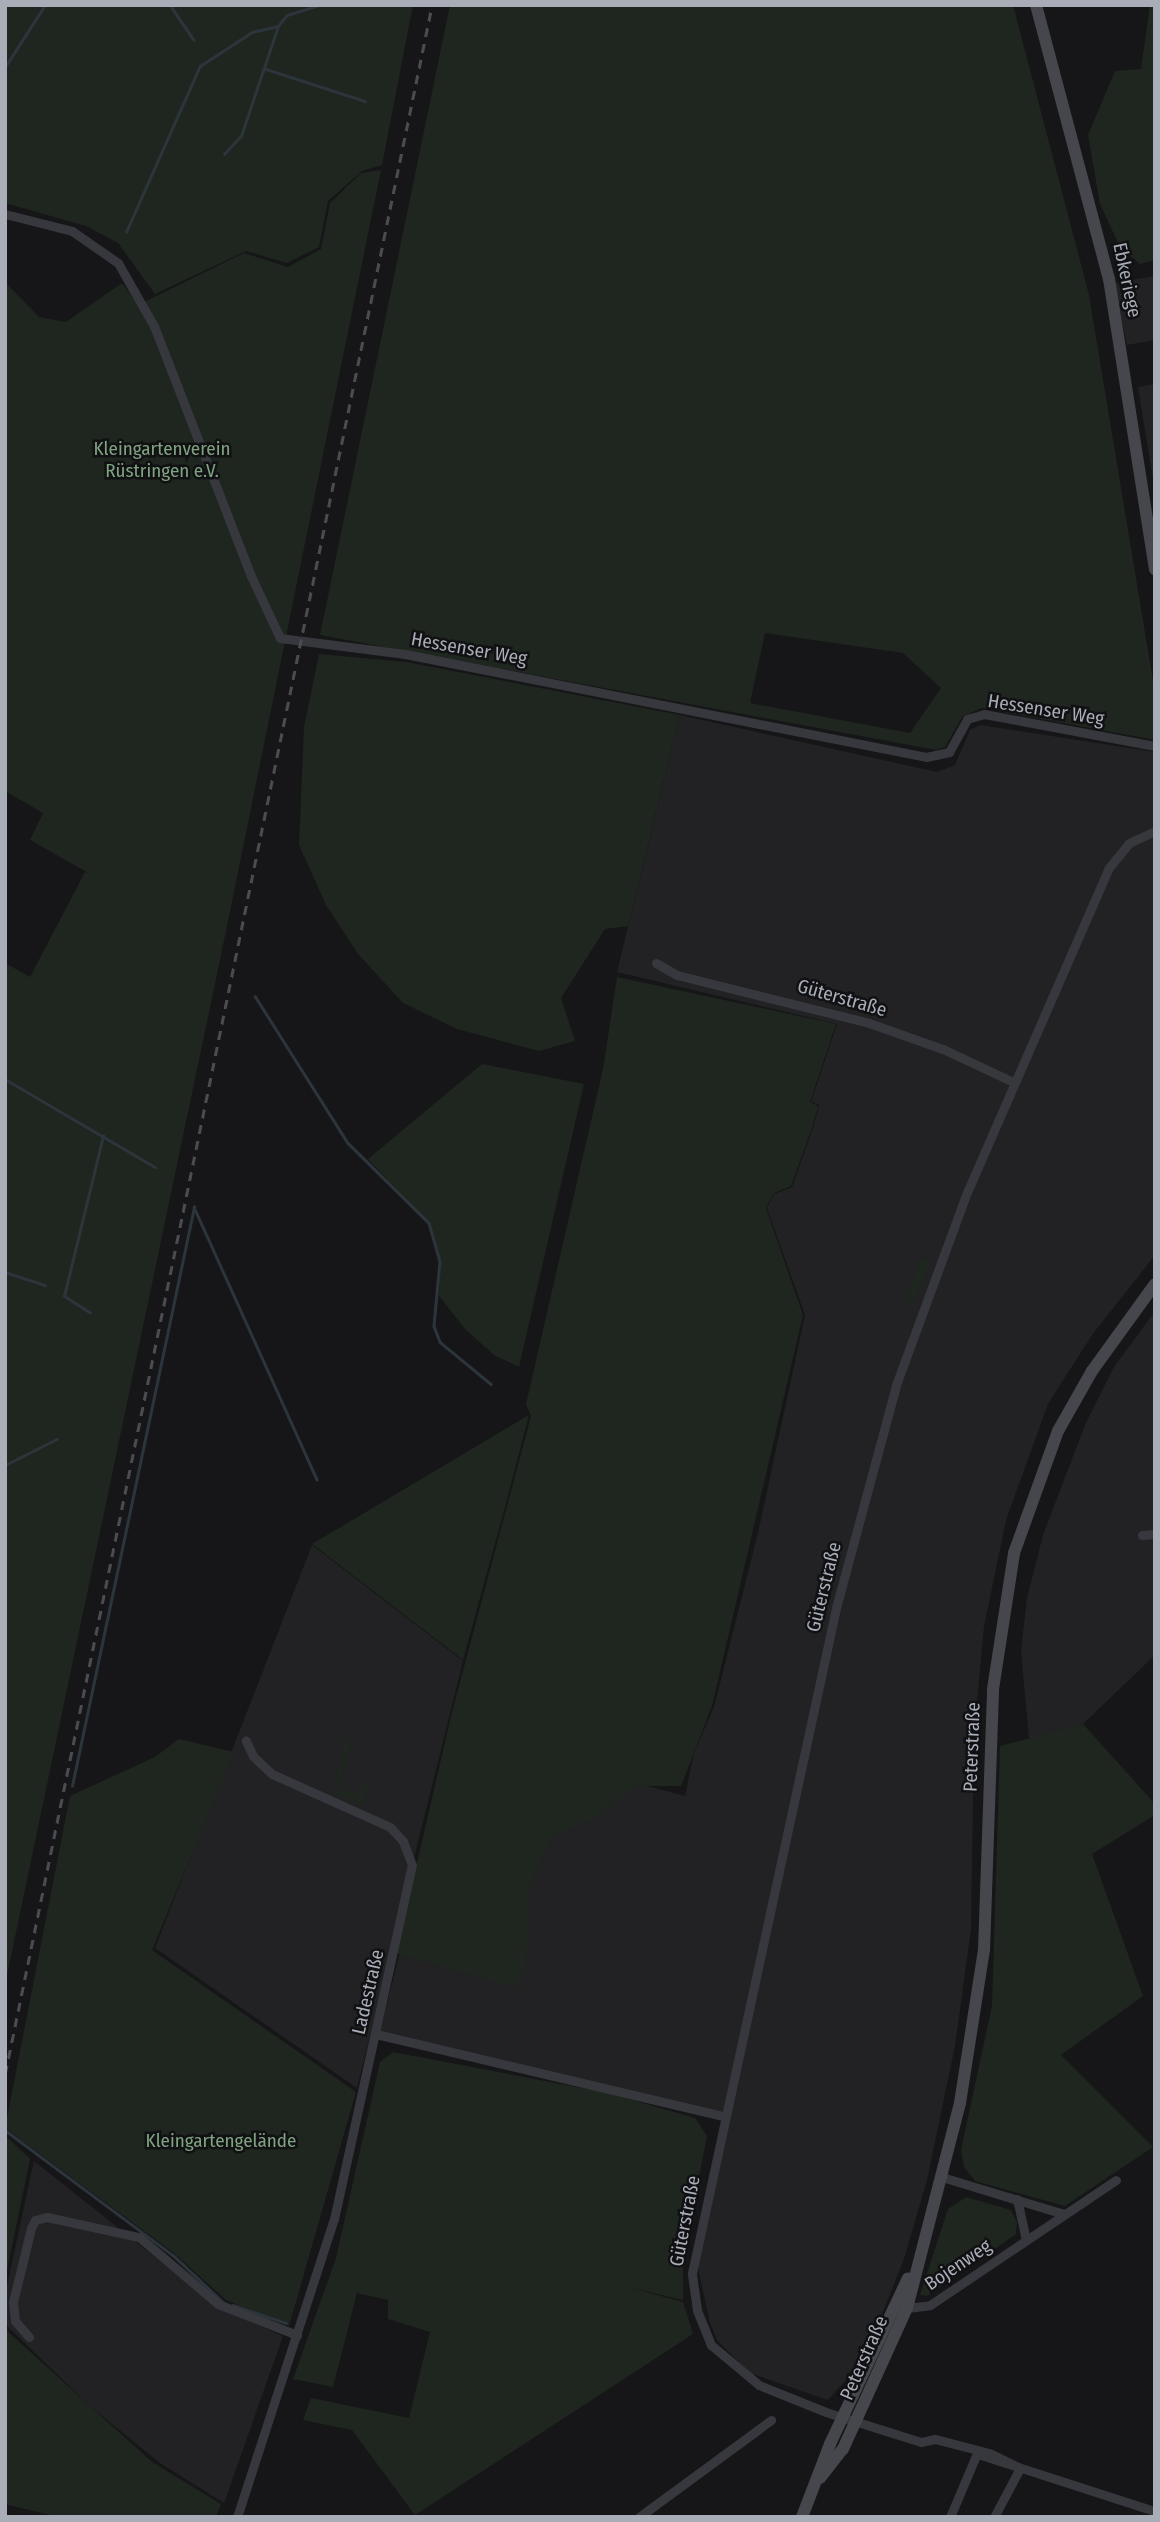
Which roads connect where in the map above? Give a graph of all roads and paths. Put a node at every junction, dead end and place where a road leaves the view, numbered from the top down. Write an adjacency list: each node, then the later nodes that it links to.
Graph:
1 (1036, 5): 3 (main road, Ebkeriege)
2 (5, 214): 4 (street, Hessenser Weg)
3 (1155, 569)
4 (1155, 746)
5 (1155, 831): 7 (street, Güterstraße)
6 (656, 962): 7 (street, Güterstraße)
7 (1013, 1082): 13 (street, Güterstraße)
8 (1155, 1284): 14 (main road, Peterstraße)
9 (1155, 1534): 10 (street)
10 (1142, 1535)
11 (246, 1741): 12 (street, Ladestraße)
12 (376, 2035): 13 (street); 21 (street, Ladestraße)
13 (724, 2116): 23 (street, Güterstraße)
14 (942, 2178): 16 (street); 19 (main road, Peterstraße)
15 (1116, 2180): 17 (street, Bojenweg)
16 (1017, 2199): 17 (street); 18 (street)
17 (1065, 2214): 18 (street, Bojenweg)
18 (1026, 2240): 20 (street, Bojenweg)
19 (923, 2245): 20 (main road, Peterstraße); 23 (main road, Peterstraße)
20 (907, 2308): 25 (main road, Peterstraße)
21 (297, 2335): 22 (street); 30 (street, Ladestraße)
22 (29, 2337)
23 (843, 2417): 25 (street, Güterstraße); 28 (main road, Peterstraße)
24 (771, 2420): 31 (street)
25 (856, 2421): 26 (street, Güterstraße); 28 (main road, Peterstraße)
26 (977, 2453): 27 (street, Güterstraße); 33 (street)
27 (1020, 2468): 29 (street, Güterstraße); 34 (street)
28 (820, 2479): 32 (main road, Peterstraße)
29 (1155, 2511)
30 (237, 2517)
31 (639, 2517)
32 (802, 2517)
33 (950, 2517)
34 (994, 2517)

